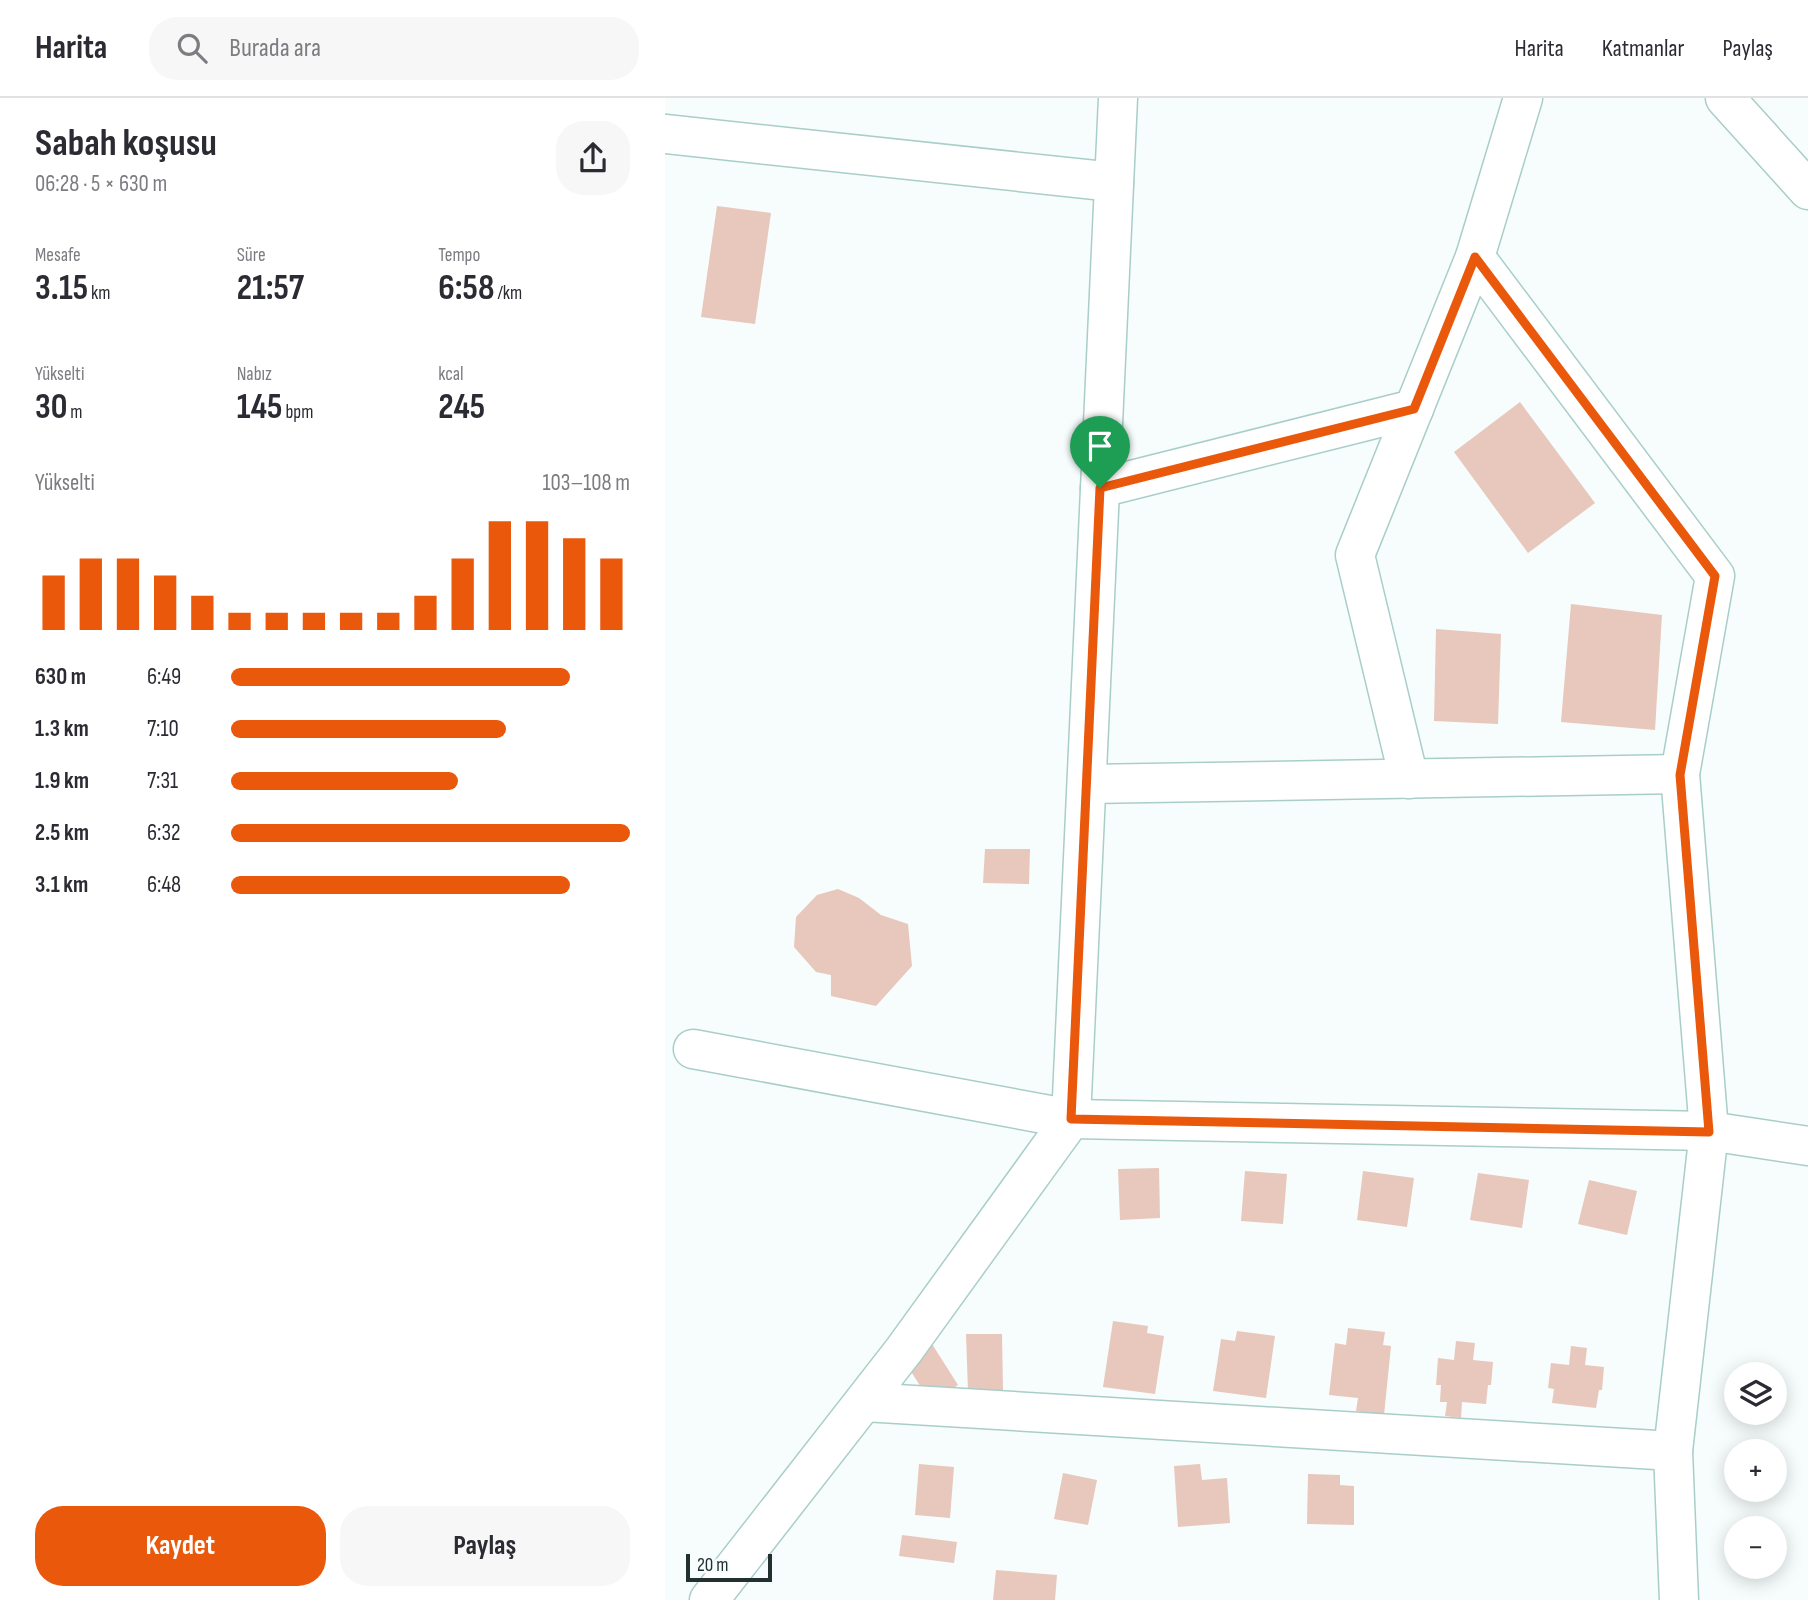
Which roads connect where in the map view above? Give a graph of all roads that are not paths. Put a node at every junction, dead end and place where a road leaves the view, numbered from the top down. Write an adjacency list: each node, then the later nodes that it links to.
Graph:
1 (1118, 98): 5 (street)
2 (1523, 98): 7 (street)
3 (1725, 98): 6 (street)
4 (665, 134): 5 (street)
5 (1114, 182): 9 (street)
6 (1808, 190)
7 (1475, 257): 8 (street); 10 (street)
8 (1414, 409): 9 (street); 11 (street)
9 (1100, 488): 12 (street)
10 (1680, 775): 11 (street); 15 (street)
11 (1409, 779): 12 (street)
12 (1087, 784): 14 (street)
13 (693, 1049): 14 (street)
14 (1071, 1119): 15 (street); 17 (street)
15 (1709, 1132): 16 (street); 18 (street)
16 (1808, 1146)
17 (863, 1402): 18 (street); 19 (street)
18 (1672, 1451): 20 (street)
19 (709, 1600)
20 (1679, 1600)

